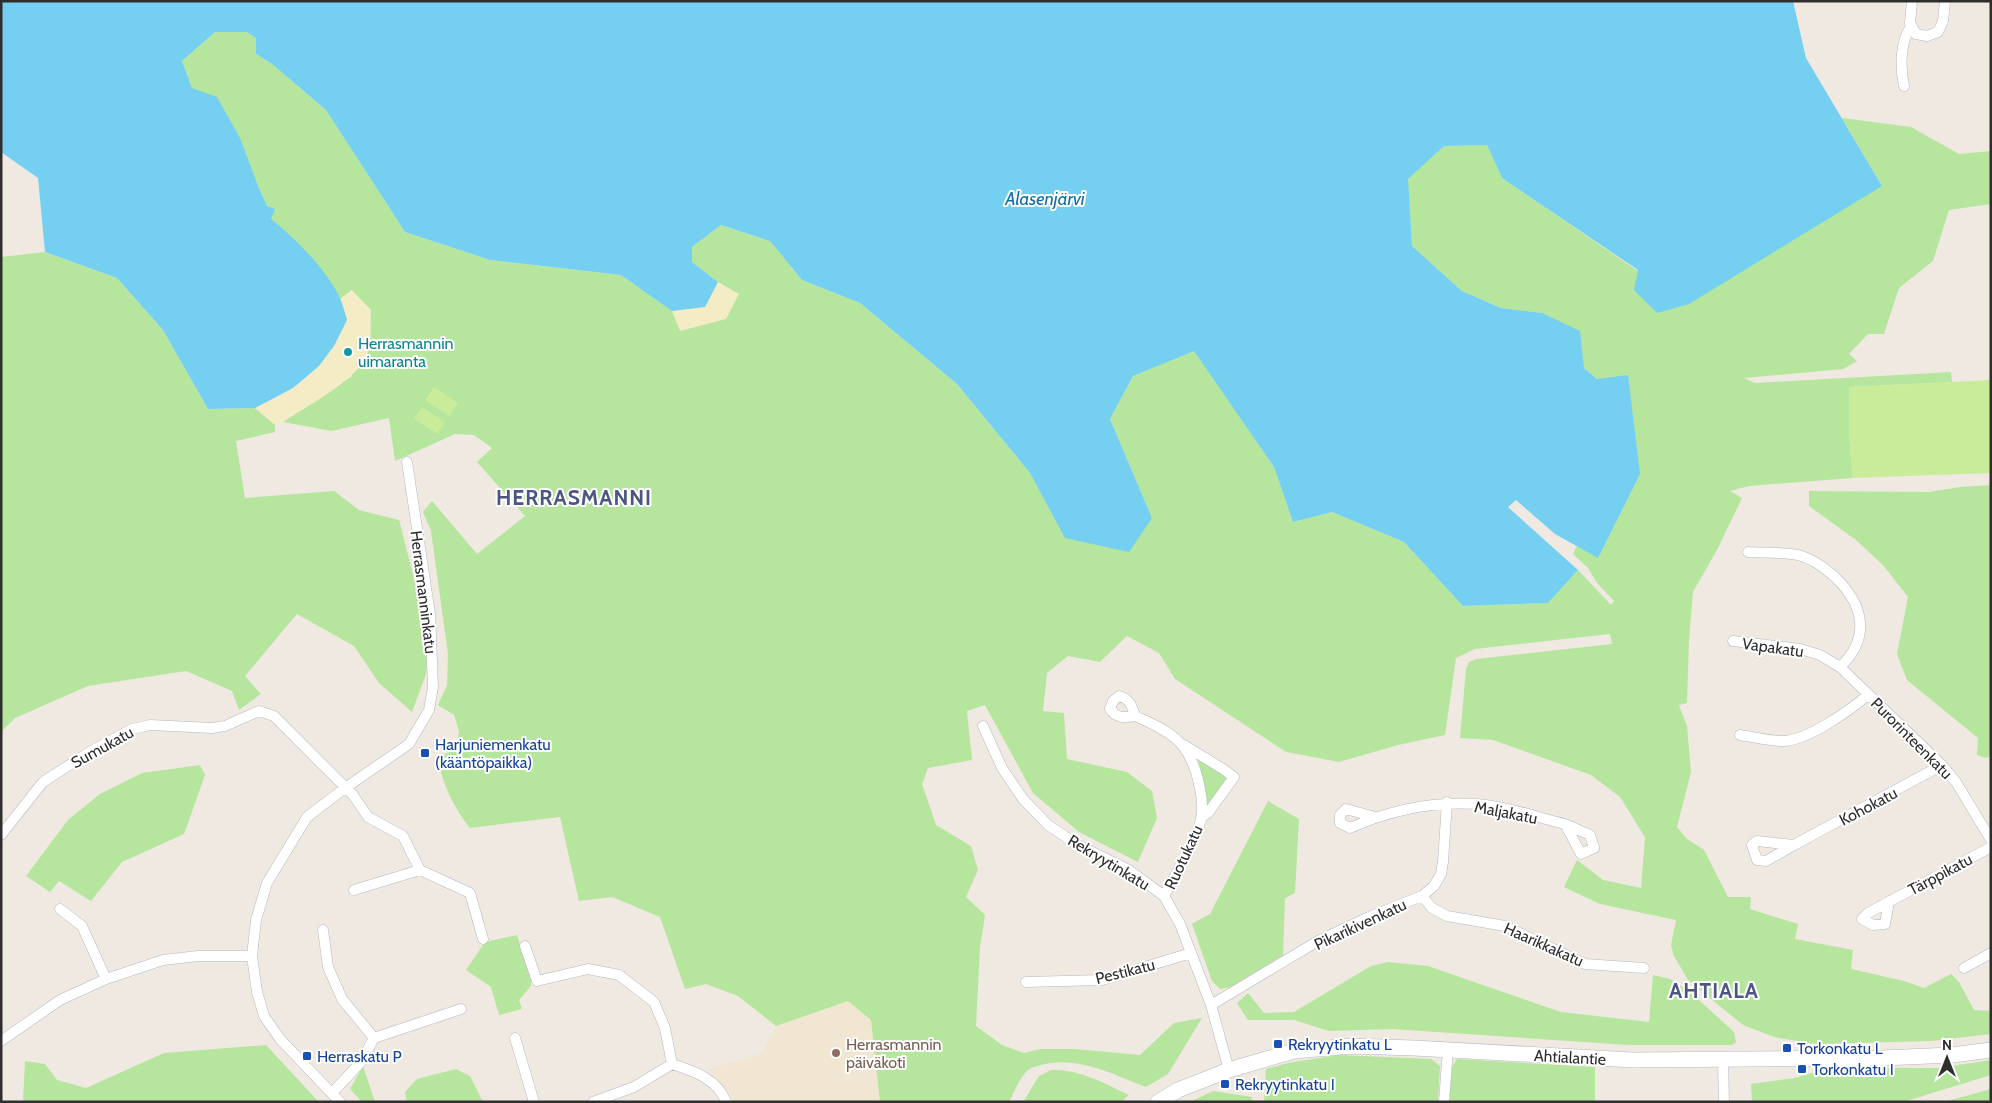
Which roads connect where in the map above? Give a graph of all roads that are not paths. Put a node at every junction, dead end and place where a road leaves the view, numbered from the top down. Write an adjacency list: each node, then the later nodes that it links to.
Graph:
1 (1912, 1): 3 (street)
2 (1945, 1): 3 (street)
3 (1911, 26): 4 (street)
4 (1904, 86)
5 (407, 462): 15 (street, Herrasmanninkatu)
6 (1748, 552): 8 (street)
7 (1733, 641): 8 (street, Vapakatu)
8 (1840, 667): 9 (street, Purorinteenkatu)
9 (1868, 695): 12 (street); 14 (street, Purorinteenkatu)
10 (1135, 716): 13 (street, Ruotukatu)
11 (984, 726): 26 (street, Rekryytinkatu)
12 (1740, 735)
13 (1183, 745): 18 (street, Ruotukatu); 18 (street, Ruotukatu)
14 (1942, 765): 21 (street, Purorinteenkatu); 22 (street, Kohokatu)
15 (345, 788): 20 (street, Sumukatu); 24 (street); 35 (street, Herrasmanninkatu)
16 (1447, 802): 17 (street, Maljakatu); 19 (street, Maljakatu); 27 (street, Pikarikivenkatu)
17 (1375, 817)
18 (1202, 818): 26 (street, Ruotukatu)
19 (1565, 824)
20 (1, 835)
21 (1991, 840)
22 (1794, 846)
23 (1991, 847): 28 (street, Tärppikatu)
24 (420, 870): 25 (street); 31 (street)
25 (354, 890)
26 (1164, 896): 33 (street, Rekryytinkatu)
27 (1422, 896): 36 (street, Haarikkakatu); 40 (street, Pikarikivenkatu)
28 (1888, 901)
29 (60, 909): 38 (street)
30 (323, 930): 42 (street)
31 (483, 939)
32 (525, 946): 48 (street)
33 (1192, 953): 39 (street, Pestikatu); 40 (street, Rekryytinkatu)
34 (1991, 953): 37 (street)
35 (252, 956): 38 (street); 50 (street, Herrasmanninkatu)
36 (1644, 968)
37 (1964, 968)
38 (106, 979): 44 (street)
39 (1026, 982)
40 (1211, 1005): 49 (street, Rekryytinkatu)
41 (461, 1008): 42 (street)
42 (374, 1038): 50 (street)
43 (515, 1038): 52 (street)
44 (1, 1041)
45 (1448, 1049): 47 (main road, Ahtialantie); 49 (main road, Ahtialantie); 56 (street)
46 (1991, 1050): 47 (main road, Ahtialantie)
47 (1723, 1060): 57 (street)
48 (672, 1064): 53 (street); 54 (street)
49 (1229, 1070): 55 (main road, Ahtialantie)
50 (332, 1093): 51 (street, Herrasmanninkatu)
51 (340, 1102)
52 (534, 1102)
53 (593, 1102)
54 (726, 1102)
55 (1158, 1102)
56 (1444, 1102)
57 (1724, 1102)

